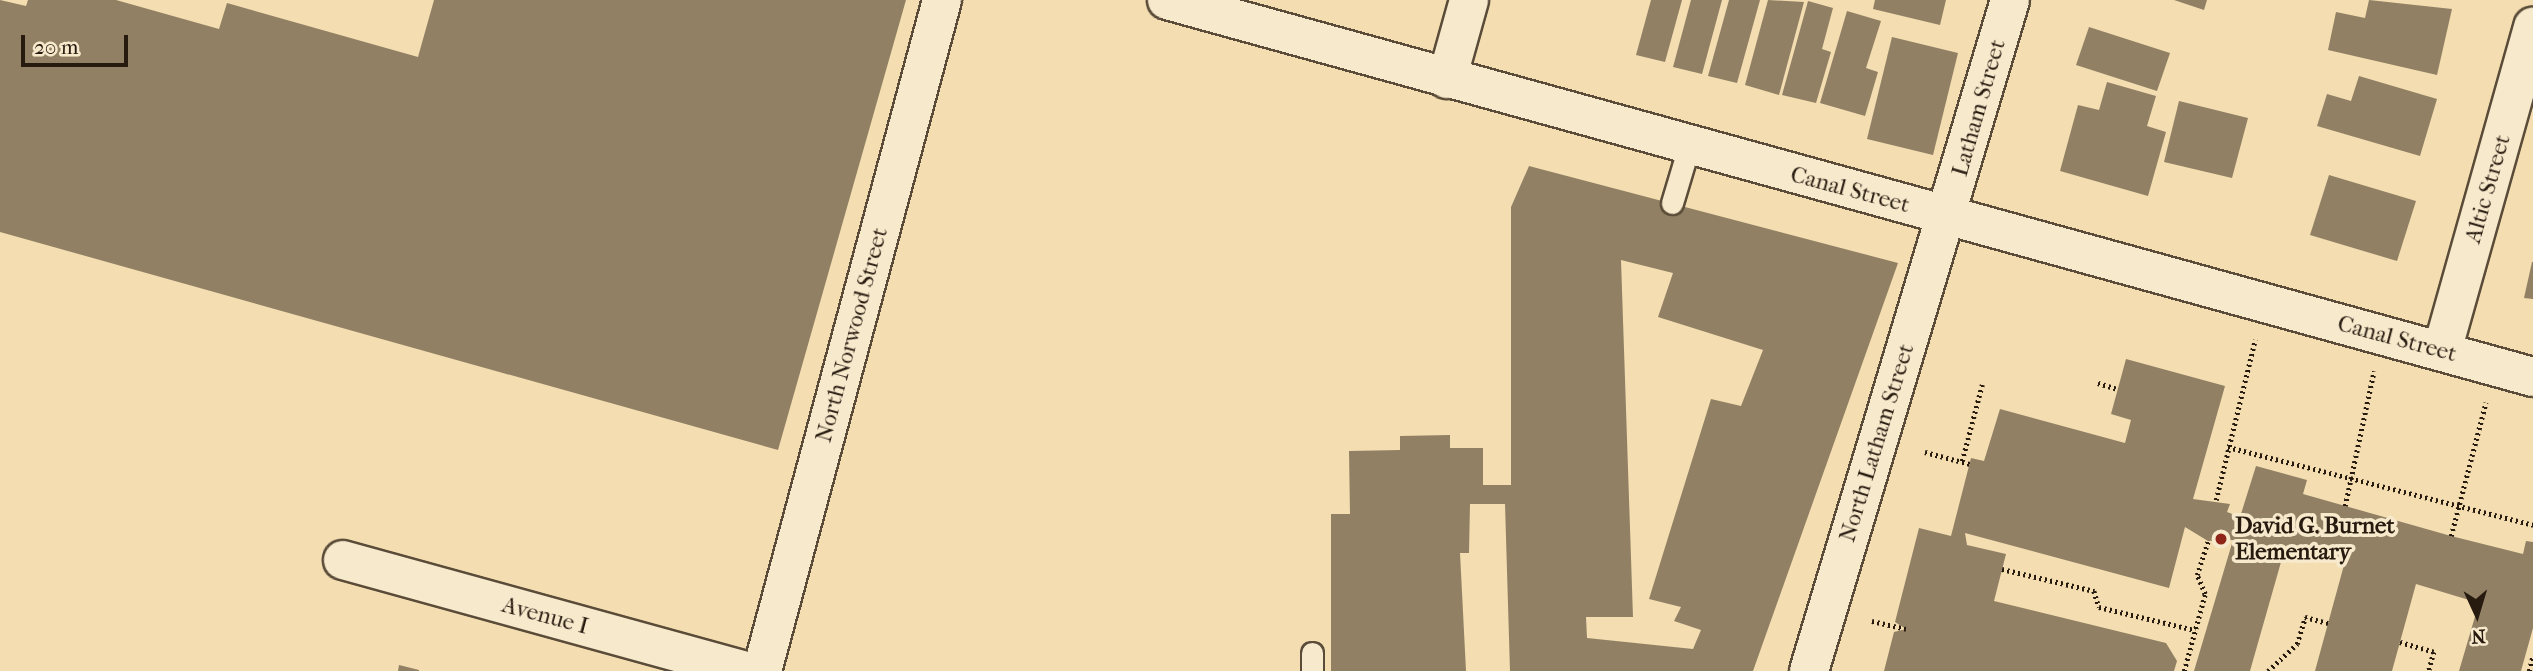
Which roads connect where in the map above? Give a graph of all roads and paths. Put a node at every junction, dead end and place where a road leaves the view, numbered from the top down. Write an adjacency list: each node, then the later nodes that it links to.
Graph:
1 (942, 0): 38 (street, North Norwood Street)
2 (1167, 0): 6 (street, Canal Street)
3 (1469, 0): 6 (street)
4 (2010, 0): 9 (street, Latham Street)
5 (2533, 27): 11 (street, Altic Street)
6 (1447, 79): 7 (street, Canal Street)
7 (1689, 146): 8 (lane); 9 (street, Canal Street)
8 (1672, 203)
9 (1947, 216): 11 (street, Canal Street); 39 (street, North Latham Street)
10 (2255, 340): 18 (path)
11 (2442, 351): 13 (street, Canal Street)
12 (2375, 370): 22 (path)
13 (2533, 377)
14 (2098, 383): 16 (path)
15 (1982, 385): 20 (path)
16 (2118, 389)
17 (2486, 401): 25 (path)
18 (2228, 447): 22 (path); 23 (path)
19 (1925, 452): 20 (path)
20 (1962, 461): 21 (path)
21 (1970, 464)
22 (2350, 478): 24 (path); 25 (path)
23 (2216, 500)
24 (2345, 506)
25 (2459, 506): 26 (path); 27 (path)
26 (2533, 525)
27 (2451, 536)
28 (2207, 541): 34 (path)
29 (343, 560): 37 (street, Avenue I)
30 (2002, 569): 34 (path)
31 (1872, 621): 33 (path)
32 (2328, 623): 41 (path)
33 (1906, 629)
34 (2195, 630): 40 (path)
35 (2400, 642): 42 (path)
36 (2533, 655): 43 (path)
37 (747, 671)
38 (762, 671)
39 (1808, 671)
40 (2184, 671)
41 (2268, 671)
42 (2428, 671)
43 (2529, 671)

